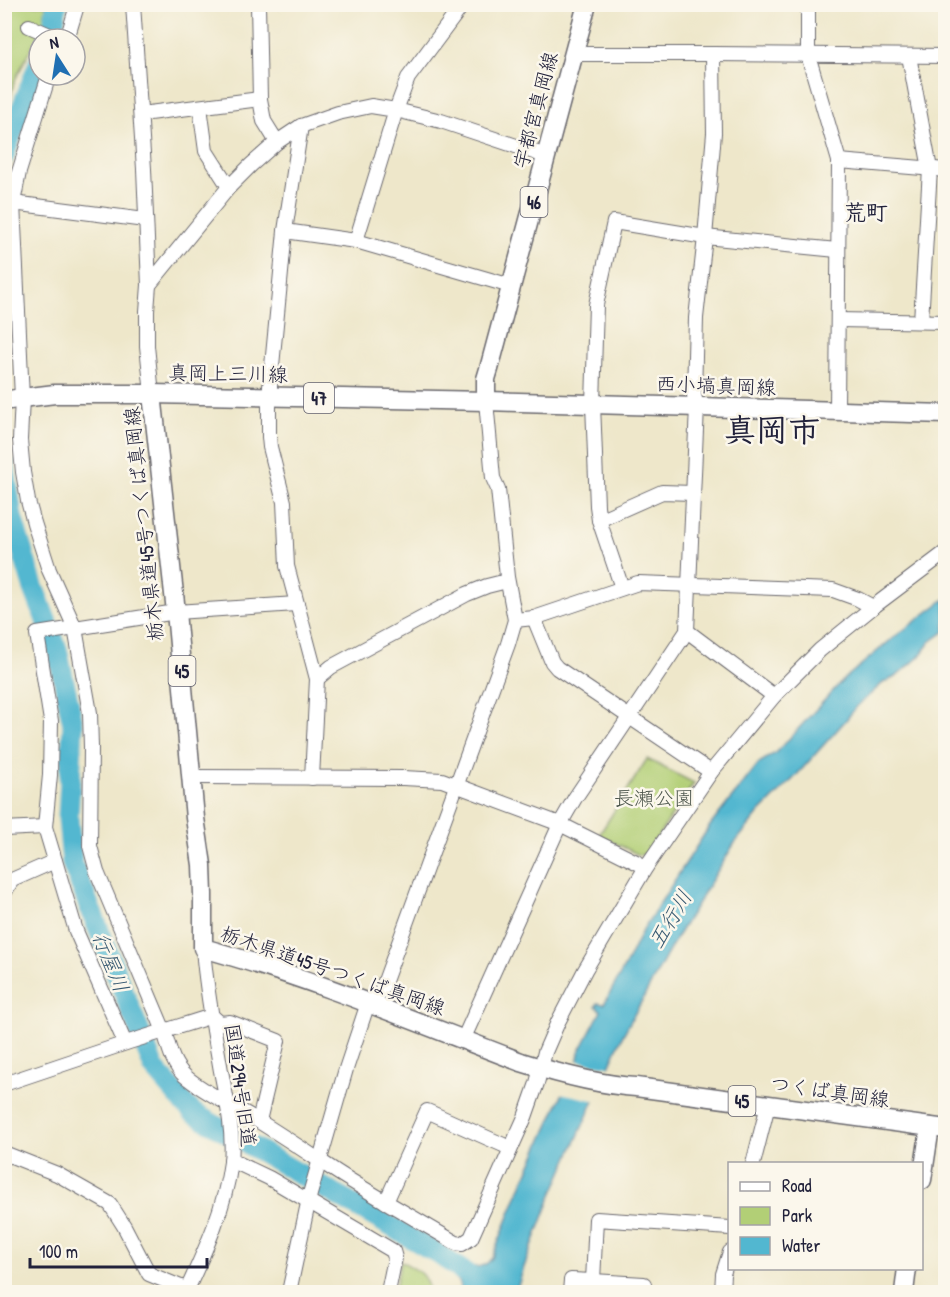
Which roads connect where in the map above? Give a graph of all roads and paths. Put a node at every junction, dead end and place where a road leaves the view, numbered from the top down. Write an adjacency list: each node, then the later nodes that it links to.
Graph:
1 (76, 4): 7 (street)
2 (258, 4): 14 (street)
3 (586, 4): 8 (main road, 宇都宮真岡線 / 46)
4 (808, 4): 10 (street)
5 (135, 5): 17 (street)
6 (461, 7): 16 (street)
7 (71, 27)
8 (574, 54): 9 (street); 20 (main road, 宇都宮真岡線 / 46)
9 (713, 54): 10 (street); 28 (street)
10 (808, 55): 11 (street); 21 (street)
11 (909, 56): 12 (street); 22 (street)
12 (945, 56)
13 (45, 87): 25 (street)
14 (260, 99): 15 (street); 19 (street)
15 (200, 107): 17 (street); 24 (street)
16 (396, 110): 18 (street); 20 (street); 29 (street)
17 (141, 114): 26 (street)
18 (301, 126): 19 (street); 27 (street)
19 (277, 142): 24 (street)
20 (546, 156): 32 (main road, 宇都宮真岡線 / 46)
21 (838, 161): 22 (street); 30 (street)
22 (930, 169): 23 (street); 34 (street)
23 (945, 170)
24 (229, 187): 31 (street)
25 (13, 203): 26 (street); 38 (street)
26 (146, 220): 31 (street)
27 (285, 231): 29 (street); 37 (street)
28 (705, 237): 30 (street); 40 (street); 41 (street)
29 (356, 242): 32 (street)
30 (837, 250): 33 (street)
31 (149, 285): 36 (street)
32 (511, 286): 39 (main road, 宇都宮真岡線 / 46)
33 (838, 320): 34 (street); 42 (street)
34 (921, 321): 35 (street)
35 (945, 322)
36 (152, 394): 37 (main road, 真岡上三川線 / 47); 38 (main road, 真岡上三川線 / 47); 52 (main road, 栃木県道45号つくば真岡線 / 45)
37 (269, 397): 39 (main road, 真岡上三川線 / 47); 50 (street)
38 (14, 400): 55 (street)
39 (486, 401): 40 (main road, 西小塙真岡線); 47 (street)
40 (593, 404): 41 (main road, 西小塙真岡線); 45 (street)
41 (697, 407): 42 (main road, 西小塙真岡線); 44 (street)
42 (837, 411): 43 (main road, 西小塙真岡線)
43 (945, 414)
44 (693, 493): 45 (street); 48 (street)
45 (599, 520): 49 (street)
46 (945, 552): 51 (street)
47 (507, 581): 54 (street); 57 (street)
48 (689, 585): 49 (street); 51 (street); 56 (street)
49 (622, 588): 53 (street)
50 (296, 604): 52 (street); 57 (street)
51 (873, 607): 58 (street)
52 (176, 612): 55 (street); 61 (main road, 栃木県道45号つくば真岡線 / 45)
53 (534, 618): 54 (street); 59 (street)
54 (515, 620): 63 (street)
55 (72, 629): 65 (street); 73 (street)
56 (687, 631): 58 (street); 59 (street)
57 (317, 679): 62 (street)
58 (774, 696): 60 (street)
59 (629, 718): 60 (street); 64 (street)
60 (711, 772): 68 (street)
61 (192, 777): 62 (street); 70 (main road, 栃木県道45号つくば真岡線 / 45)
62 (312, 778): 63 (street)
63 (456, 785): 64 (street); 71 (street)
64 (560, 824): 68 (street); 74 (street)
65 (45, 827): 66 (street); 67 (street)
66 (4, 829)
67 (55, 861): 69 (street); 75 (street)
68 (646, 867): 76 (street)
69 (4, 893)
70 (203, 948): 71 (main road, 栃木県道45号つくば真岡線 / 45); 72 (street, 国道294号旧道)
71 (368, 1003): 74 (main road, 栃木県道45号つくば真岡線 / 45); 87 (street)
72 (212, 1016): 73 (street); 80 (street, 国道294号旧道); 81 (street)
73 (160, 1032): 75 (street); 80 (street)
74 (463, 1040): 76 (main road, 栃木県道45号つくば真岡線 / 45)
75 (127, 1042): 77 (street)
76 (544, 1069): 78 (main road, 栃木県道45号つくば真岡線 / 45); 83 (street)
77 (4, 1084)
78 (627, 1087): 79 (main road, つくば真岡線 / 45)
79 (768, 1105): 82 (main road, つくば真岡線 / 45); 86 (street)
80 (228, 1109): 81 (street); 85 (street, 国道294号旧道)
81 (259, 1121): 87 (street)
82 (938, 1128): 88 (main road, つくば真岡線 / 45)
83 (510, 1148): 90 (street); 90 (street)
84 (4, 1153): 95 (street)
85 (231, 1155): 89 (street); 95 (street, 国道294号旧道)
86 (754, 1162)
87 (318, 1164): 89 (street); 90 (street)
88 (923, 1173)
89 (309, 1197): 96 (street); 97 (street)
90 (386, 1202)
91 (728, 1228): 94 (street)
92 (728, 1256): 100 (street)
93 (908, 1270): 101 (main road)
94 (593, 1281): 98 (street); 99 (street)
95 (187, 1291)
96 (289, 1293)
97 (388, 1293)
98 (570, 1293)
99 (643, 1293)
100 (722, 1293)
101 (904, 1293)

